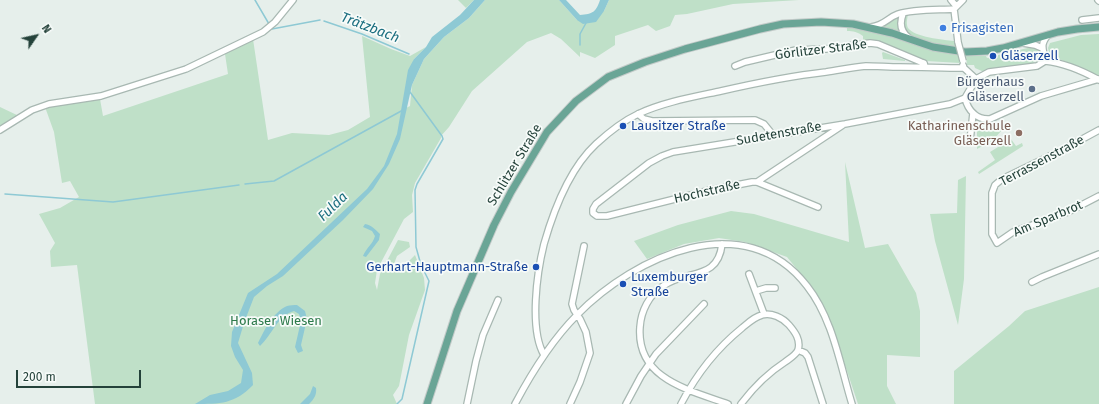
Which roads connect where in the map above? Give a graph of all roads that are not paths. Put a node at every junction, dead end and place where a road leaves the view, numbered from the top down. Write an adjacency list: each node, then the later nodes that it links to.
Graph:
1 (293, 0): 24 (street)
2 (951, 0): 4 (street)
3 (963, 0): 4 (street)
4 (955, 7): 5 (street); 17 (street, bridge)
5 (903, 14): 8 (street); 11 (street)
6 (1099, 18): 7 (street)
7 (1082, 20)
8 (871, 27): 11 (main road, Schlitzer Straße); 48 (main road, Schlitzer Straße)
9 (1099, 27): 10 (main road, Schlitzer Straße)
10 (1048, 35): 12 (main road, Schlitzer Straße); 13 (street)
11 (910, 39): 12 (main road, Schlitzer Straße)
12 (1023, 43): 13 (street)
13 (1042, 48): 14 (street)
14 (1045, 61): 18 (street); 19 (street)
15 (735, 66): 16 (street, Görlitzer Straße)
16 (925, 68): 17 (street); 22 (street)
17 (964, 68): 18 (street)
18 (976, 79): 20 (street)
19 (1099, 79): 21 (street)
20 (965, 98): 21 (street); 23 (street, Sudetenstraße)
21 (973, 113): 27 (street)
22 (638, 114): 26 (street); 45 (street)
23 (845, 124): 26 (street, Sudetenstraße); 28 (street)
24 (0, 130)
25 (1099, 130): 32 (street, Terrassenstraße)
26 (773, 135): 31 (street, Sudetenstraße)
27 (970, 141)
28 (757, 182): 30 (street, Hochstraße); 31 (street, Hochstraße)
29 (1099, 196): 32 (street, Am Sparbrot)
30 (818, 207)
31 (593, 213)
32 (997, 243)
33 (722, 244): 43 (street); 46 (street); 57 (street)
34 (584, 246): 43 (street)
35 (1099, 254): 37 (street)
36 (748, 274): 39 (street)
37 (1032, 282)
38 (775, 288): 39 (street)
39 (756, 291): 42 (street)
40 (498, 300): 49 (street)
41 (704, 304): 46 (street)
42 (764, 314): 44 (street); 47 (street)
43 (577, 315): 45 (street); 51 (street)
44 (798, 350): 55 (street); 56 (street)
45 (544, 355): 50 (street)
46 (649, 364): 47 (street); 52 (street)
47 (688, 390): 53 (street); 54 (street)
48 (427, 404)
49 (467, 404)
50 (515, 404)
51 (570, 404)
52 (626, 404)
53 (681, 404)
54 (728, 404)
55 (741, 404)
56 (823, 404)
57 (852, 404)

